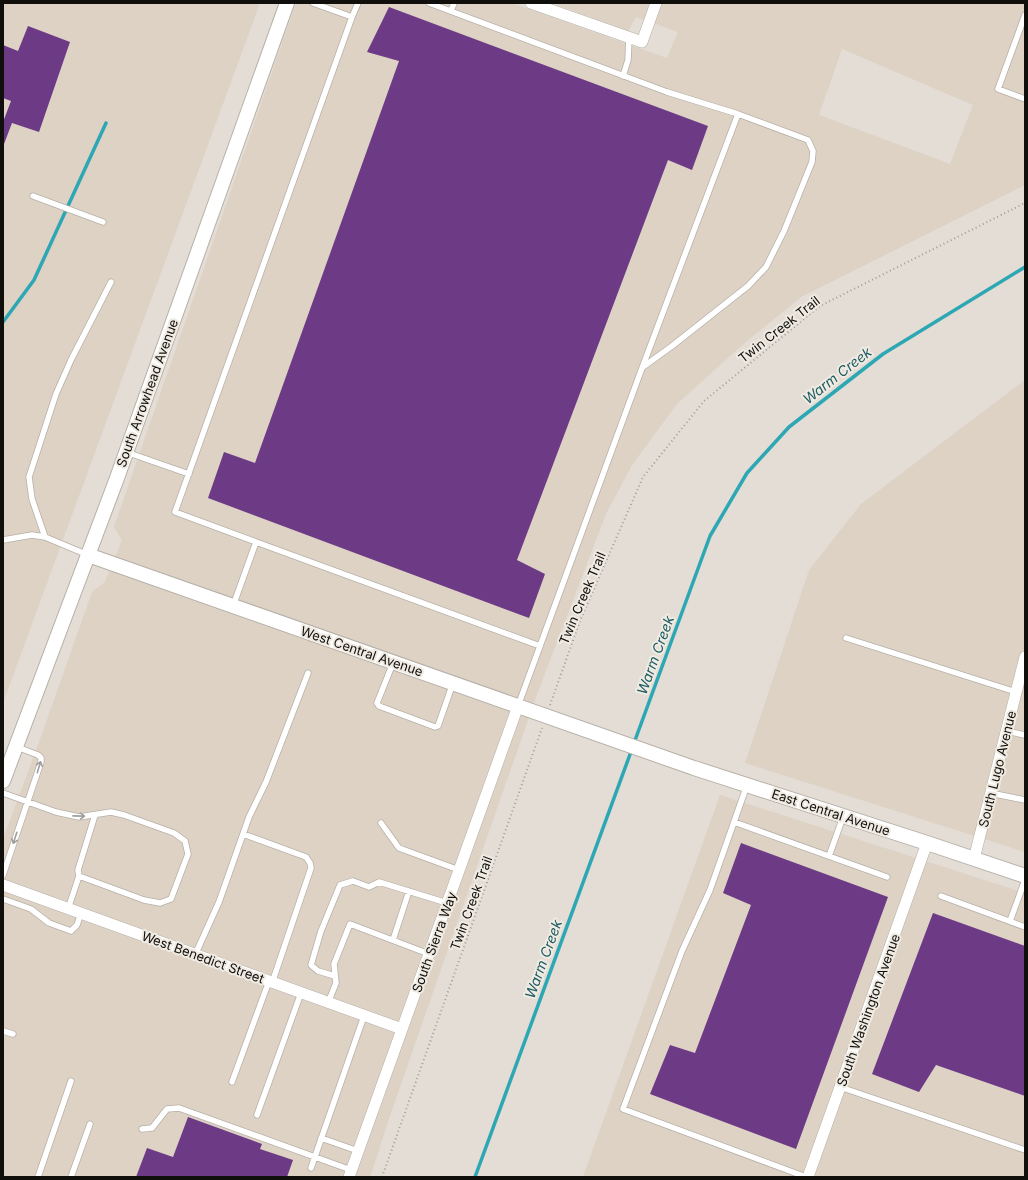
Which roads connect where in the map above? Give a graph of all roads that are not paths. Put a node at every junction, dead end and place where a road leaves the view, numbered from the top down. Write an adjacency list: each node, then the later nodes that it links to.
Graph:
1 (286, 3): 19 (street, South Arrowhead Avenue)
2 (313, 3): 10 (lane)
3 (358, 3): 10 (lane)
4 (429, 3): 8 (lane)
5 (454, 3): 8 (lane)
6 (531, 3): 11 (street)
7 (656, 3): 11 (street)
8 (451, 11): 12 (lane)
9 (1025, 15): 13 (lane)
10 (352, 17): 20 (lane)
11 (629, 38): 12 (lane)
12 (623, 76): 14 (lane)
13 (1025, 99)
14 (738, 114): 18 (lane); 18 (lane)
15 (33, 196): 16 (lane)
16 (103, 222)
17 (111, 282): 21 (lane)
18 (642, 368): 27 (lane)
19 (126, 452): 20 (lane); 24 (street, South Arrowhead Avenue)
20 (189, 474): 23 (lane)
21 (45, 536): 22 (lane); 24 (lane)
22 (3, 540)
23 (256, 542): 25 (lane); 27 (lane)
24 (88, 555): 25 (street, West Central Avenue); 36 (street, South Arrowhead Avenue)
25 (233, 606): 29 (street, West Central Avenue)
26 (846, 638): 32 (lane)
27 (540, 646): 33 (lane)
28 (1025, 657): 32 (street, South Lugo Avenue)
29 (393, 662): 31 (street, West Central Avenue); 31 (lane)
30 (308, 673): 48 (lane)
31 (453, 683): 33 (street, West Central Avenue)
32 (1016, 692): 34 (street, South Lugo Avenue)
33 (518, 706): 37 (street, West Central Avenue); 52 (street, South Sierra Way)
34 (1006, 731): 35 (lane); 41 (street, South Lugo Avenue)
35 (1025, 735)
36 (16, 747): 38 (street, South Arrowhead Avenue); 43 (lane, one-way to 36)
37 (637, 748): 39 (street, East Central Avenue)
38 (3, 781)
39 (747, 786): 45 (street, East Central Avenue); 46 (lane)
40 (3, 793): 43 (lane)
41 (990, 793): 42 (lane); 51 (street, South Lugo Avenue)
42 (1025, 800)
43 (27, 802): 44 (lane, one-way to 44); 53 (lane, one-way to 53)
44 (95, 815): 54 (lane); 54 (lane)
45 (843, 816): 49 (street, East Central Avenue); 50 (lane)
46 (734, 822): 50 (lane); 92 (lane)
47 (381, 823): 52 (lane)
48 (243, 834): 69 (lane); 71 (lane)
49 (927, 843): 51 (street, East Central Avenue); 80 (street, South Washington Avenue)
50 (829, 856): 56 (lane)
51 (974, 859): 55 (street, East Central Avenue)
52 (459, 870): 62 (street, South Sierra Way)
53 (3, 875)
54 (79, 876): 63 (lane)
55 (1025, 876)
56 (887, 877)
57 (1025, 880): 65 (lane)
58 (3, 885): 63 (street, West Benedict Street)
59 (409, 891): 62 (lane); 67 (lane); 70 (lane)
60 (941, 896): 65 (lane)
61 (3, 899): 64 (lane)
62 (447, 903): 68 (street, South Sierra Way)
63 (68, 908): 64 (street, West Benedict Street)
64 (81, 913): 69 (street, West Benedict Street)
65 (1010, 921): 66 (lane)
66 (1025, 927)
67 (393, 940): 68 (lane); 70 (lane)
68 (429, 954): 75 (street, South Sierra Way)
69 (195, 955): 71 (street, West Benedict Street)
70 (335, 976): 73 (lane)
71 (270, 982): 72 (street, West Benedict Street); 79 (lane)
72 (301, 993): 73 (street, West Benedict Street); 81 (lane)
73 (328, 1003): 74 (street, West Benedict Street)
74 (364, 1016): 75 (street, West Benedict Street); 84 (lane)
75 (402, 1030): 86 (street, South Sierra Way)
76 (3, 1031): 77 (lane)
77 (13, 1034)
78 (71, 1081): 90 (lane)
79 (232, 1082)
80 (840, 1086): 85 (lane); 92 (street, South Washington Avenue)
81 (257, 1115)
82 (90, 1124): 91 (lane)
83 (142, 1129): 87 (lane)
84 (321, 1138): 86 (lane); 87 (lane)
85 (1025, 1150)
86 (358, 1151): 89 (street, South Sierra Way)
87 (315, 1157): 88 (lane); 89 (lane)
88 (311, 1168)
89 (350, 1174)
90 (38, 1177)
91 (71, 1177)
92 (807, 1177)

